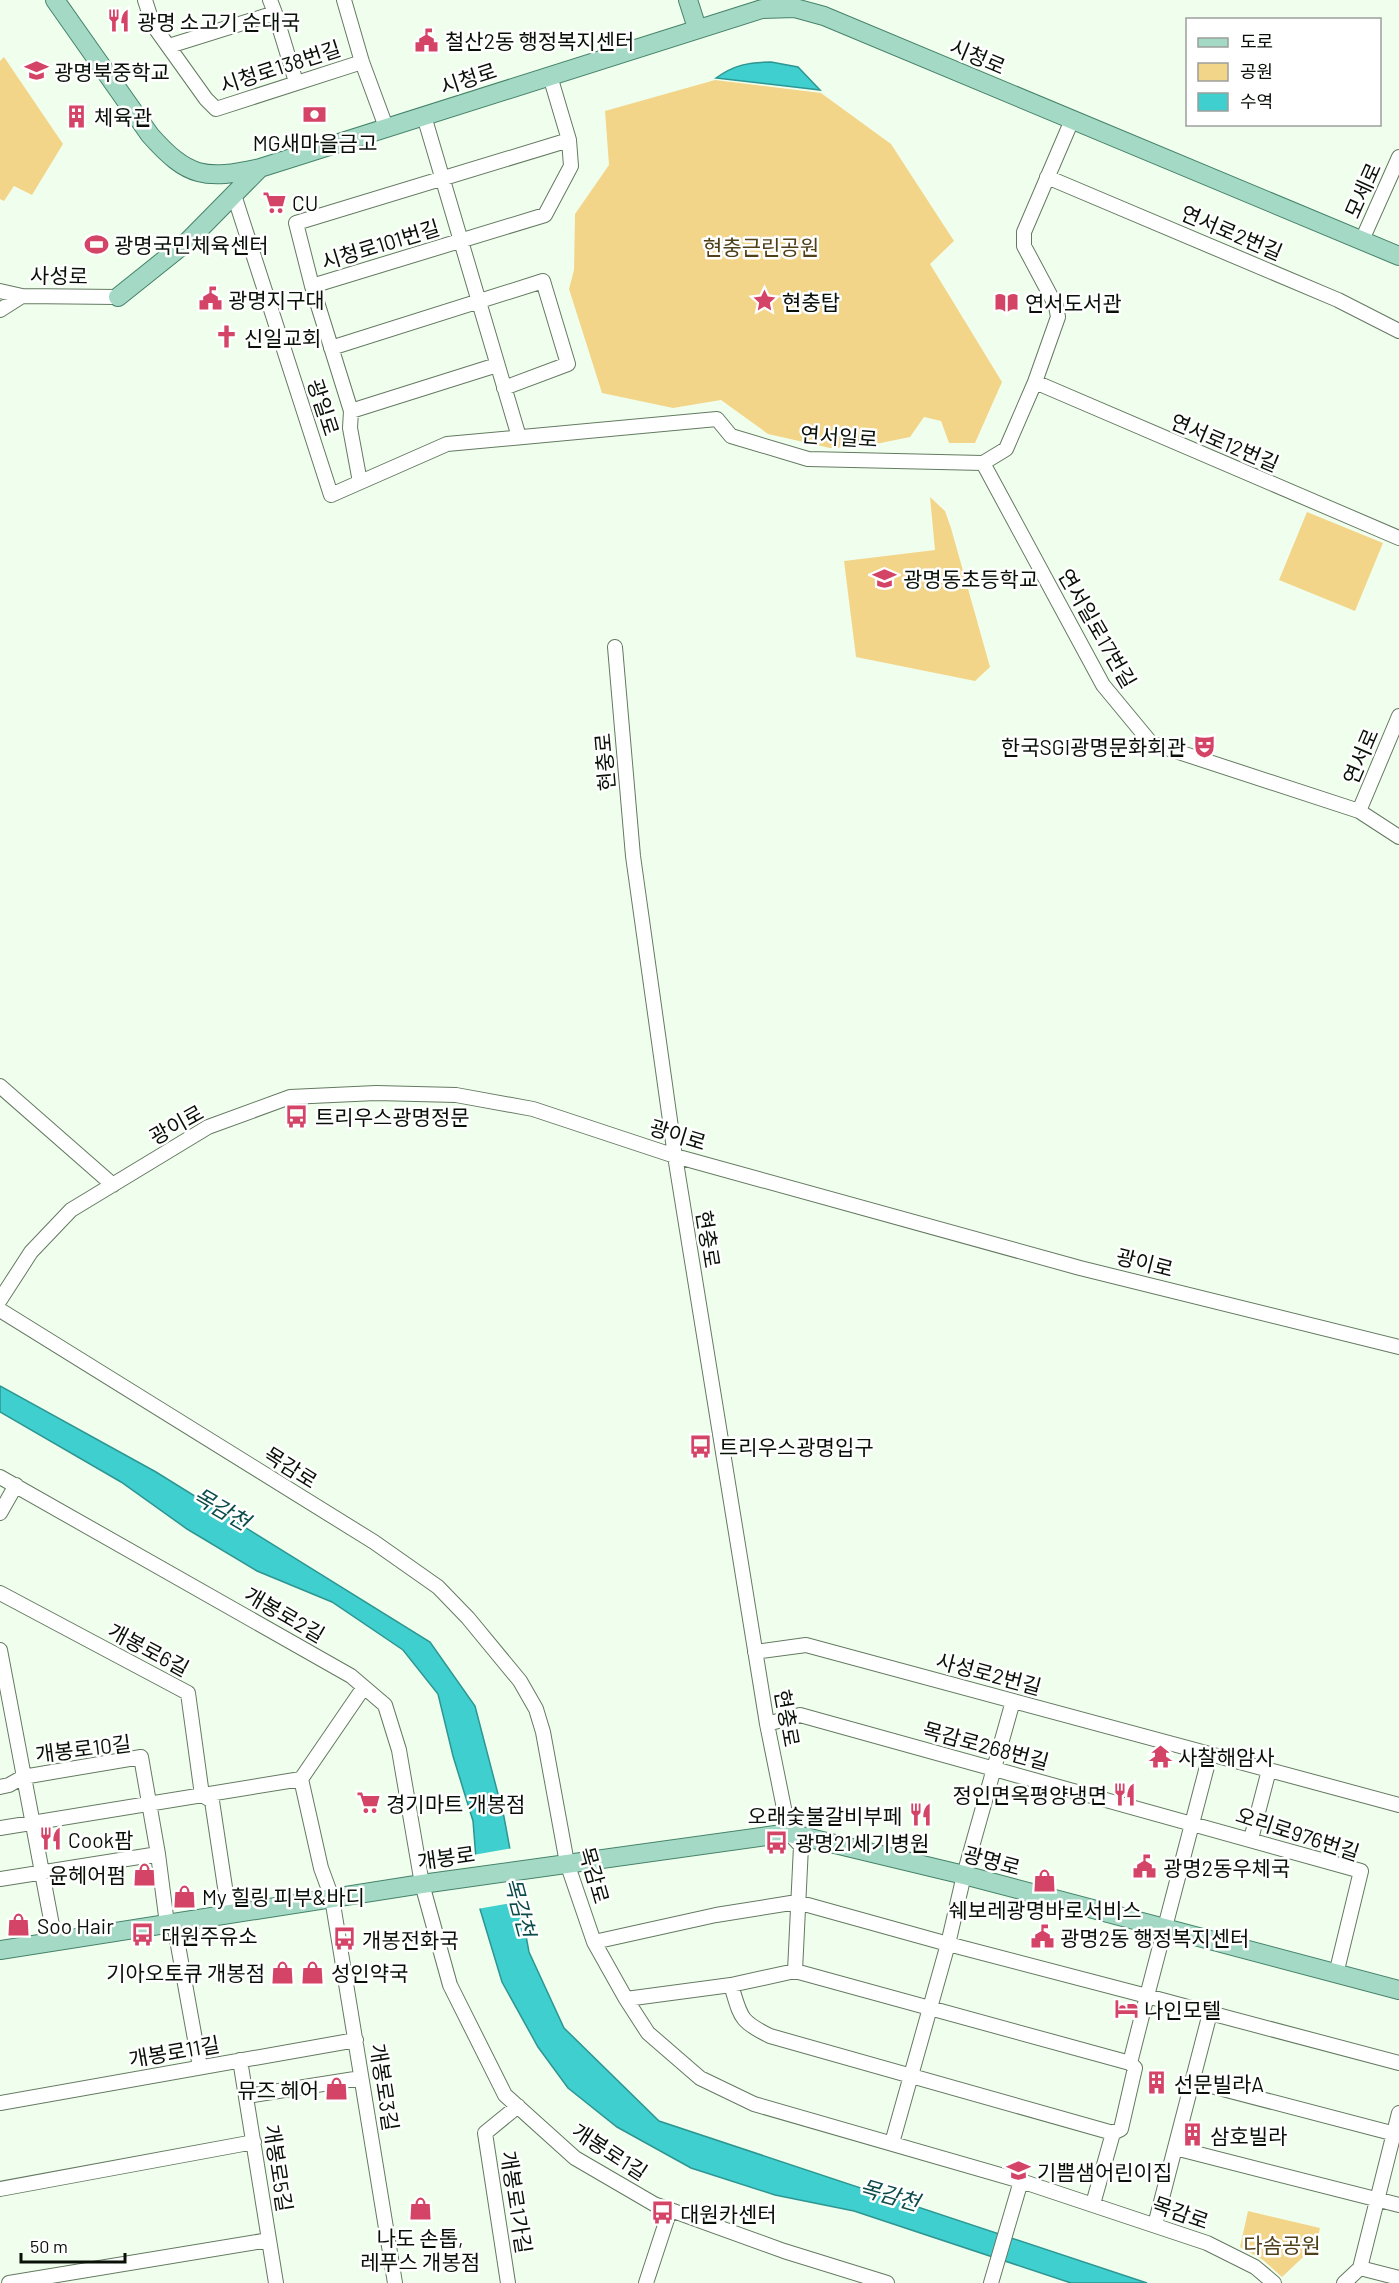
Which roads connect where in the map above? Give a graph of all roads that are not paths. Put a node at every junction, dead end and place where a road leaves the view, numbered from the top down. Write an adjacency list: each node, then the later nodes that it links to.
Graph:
1 (55, 0): 16 (main road, 시청로)
2 (145, 0): 7 (street, 시청로138번길)
3 (344, 0): 8 (street)
4 (688, 0): 6 (main road)
5 (272, 7): 7 (street); 10 (street)
6 (698, 28): 9 (main road, 시청로); 12 (main road, 시청로)
7 (169, 46): 10 (street, 시청로138번길)
8 (362, 62): 10 (street, 시청로138번길); 13 (street)
9 (550, 76): 11 (main road, 시청로); 14 (street, 시청로101번길)
10 (296, 82)
11 (424, 116): 13 (main road, 시청로); 18 (street, 시청로101번길)
12 (1072, 120): 17 (street); 20 (main road, 시청로)
13 (386, 128): 16 (main road, 시청로)
14 (569, 140): 18 (street); 21 (street, 시청로101번길)
15 (1399, 157): 20 (street, 모세로)
16 (260, 168): 19 (main road)
17 (1047, 177): 29 (street, 연서로2번길); 32 (street)
18 (442, 179): 21 (street, 시청로101번길); 23 (street)
19 (234, 195): 26 (main road); 38 (street, 광일로)
20 (1362, 240): 22 (main road, 시청로)
21 (460, 241): 23 (street, 시청로101번길); 27 (street, 시청로101번길)
22 (1399, 256)
23 (312, 286): 30 (street)
24 (0, 291): 25 (street, 사성로)
25 (22, 296): 26 (street, 사성로); 28 (street)
26 (118, 297)
27 (478, 301): 30 (street); 31 (street, 시청로101번길); 33 (street)
28 (0, 310)
29 (1399, 331)
30 (331, 348): 34 (street)
31 (497, 365): 33 (street, 시청로101번길); 34 (street)
32 (1035, 382): 36 (street); 39 (street, 연서로12번길)
33 (504, 388): 35 (street, 시청로101번길)
34 (351, 411): 37 (street)
35 (519, 437): 36 (street, 연서일로); 37 (street, 연서일로)
36 (983, 463): 42 (street, 연서일로17번길)
37 (360, 482): 38 (street, 연서일로)
38 (330, 495)
39 (1399, 538)
40 (615, 647): 45 (street, 현충로)
41 (1399, 716): 42 (street, 연서로)
42 (1359, 811): 43 (street, 연서일로17번길)
43 (1399, 837)
44 (0, 1086): 46 (street)
45 (675, 1156): 46 (street, 광이로); 49 (street, 광이로); 55 (street, 현충로)
46 (113, 1185): 47 (street, 광이로)
47 (0, 1300)
48 (0, 1310): 74 (street, 목감로)
49 (1399, 1347)
50 (0, 1477): 51 (street, 개봉로2길)
51 (16, 1485): 52 (street); 56 (street, 개봉로2길)
52 (0, 1513)
53 (0, 1593): 65 (street, 개봉로6길)
54 (0, 1650): 62 (street, 개봉로10길)
55 (756, 1652): 57 (street, 사성로2번길); 58 (street, 현충로)
56 (364, 1687): 63 (street); 78 (street, 개봉로2길)
57 (1013, 1701): 59 (street, 사성로2번길); 60 (street)
58 (767, 1724): 60 (street, 목감로268번길); 71 (street, 현충로)
59 (1210, 1755): 61 (street, 사성로2번길); 69 (street)
60 (994, 1769): 69 (street, 목감로268번길); 76 (street)
61 (1269, 1770): 67 (street, 사성로2번길); 72 (street)
62 (23, 1777): 64 (street); 66 (street, 개봉로10길); 68 (street, 개봉로10길)
63 (301, 1779): 65 (street); 79 (street)
64 (0, 1787)
65 (202, 1795): 66 (street); 81 (street, 개봉로6길)
66 (149, 1804): 68 (street); 73 (street, 개봉로10길)
67 (1399, 1804)
68 (32, 1823): 70 (street); 75 (street, 개봉로10길)
69 (1193, 1823): 72 (street, 오리로976번길); 83 (street)
70 (0, 1828)
71 (789, 1833): 74 (main road, 광명로); 76 (main road, 광명로); 80 (street, 현충로)
72 (1251, 1839): 89 (street, 오리로976번길)
73 (158, 1854): 75 (street); 82 (street, 개봉로10길)
74 (561, 1863): 78 (main road, 개봉로); 85 (street, 목감로)
75 (41, 1873): 77 (street); 84 (street, 개봉로10길)
76 (964, 1875): 83 (main road, 광명로); 86 (street)
77 (0, 1879)
78 (426, 1883): 79 (main road, 개봉로); 106 (street, 개봉로1길)
79 (332, 1898): 81 (main road, 개봉로); 96 (street, 개봉로3길)
80 (797, 1902): 85 (street); 86 (street); 88 (street, 현충로)
81 (229, 1914): 82 (main road, 개봉로)
82 (170, 1923): 84 (main road, 개봉로); 100 (street)
83 (1166, 1929): 89 (main road, 광명로); 92 (street)
84 (55, 1941): 87 (main road, 개봉로)
85 (594, 1942): 93 (street, 목감로)
86 (948, 1944): 92 (street); 94 (street)
87 (0, 1950)
88 (795, 1971): 90 (street); 94 (street)
89 (1336, 1974): 91 (main road, 광명로)
90 (731, 1985): 93 (street); 101 (street)
91 (1399, 1990)
92 (1147, 1996): 95 (street); 99 (street)
93 (626, 1999): 111 (street, 목감로)
94 (930, 2010): 99 (street); 101 (street)
95 (1210, 2013): 98 (street); 103 (street)
96 (356, 2040): 97 (street, 개봉로11길); 102 (street, 개봉로3길)
97 (240, 2061): 100 (street, 개봉로11길); 104 (street, 개봉로5길)
98 (1399, 2063)
99 (1130, 2064): 108 (street)
100 (200, 2067): 105 (street, 개봉로11길)
101 (911, 2076): 108 (street); 111 (street)
102 (361, 2078): 104 (street); 125 (street, 개봉로3길)
103 (1192, 2081): 109 (street); 112 (street)
104 (247, 2096): 110 (street, 개봉로5길)
105 (0, 2103)
106 (518, 2106): 118 (street, 개봉로1길); 126 (street, 개봉로1가길)
107 (1399, 2113): 109 (street)
108 (1113, 2133): 116 (street)
109 (1396, 2135): 115 (street)
110 (254, 2142): 114 (street); 120 (street, 개봉로5길)
111 (892, 2143): 113 (street, 목감로)
112 (1175, 2148): 115 (street); 119 (street)
113 (1020, 2187): 116 (street, 목감로); 129 (street)
114 (0, 2189)
115 (1377, 2199): 117 (street); 121 (street)
116 (1093, 2204): 119 (street, 목감로)
117 (1399, 2205)
118 (670, 2210): 127 (street); 128 (street, 개봉로1길)
119 (1155, 2224): 130 (street, 목감로)
120 (269, 2240): 123 (street); 124 (street, 개봉로5길)
121 (1360, 2268): 122 (street); 131 (street)
122 (1399, 2278)
123 (9, 2283)
124 (276, 2283)
125 (395, 2283)
126 (508, 2283)
127 (646, 2283)
128 (887, 2283)
129 (991, 2283)
130 (1274, 2283)
131 (1344, 2283)

